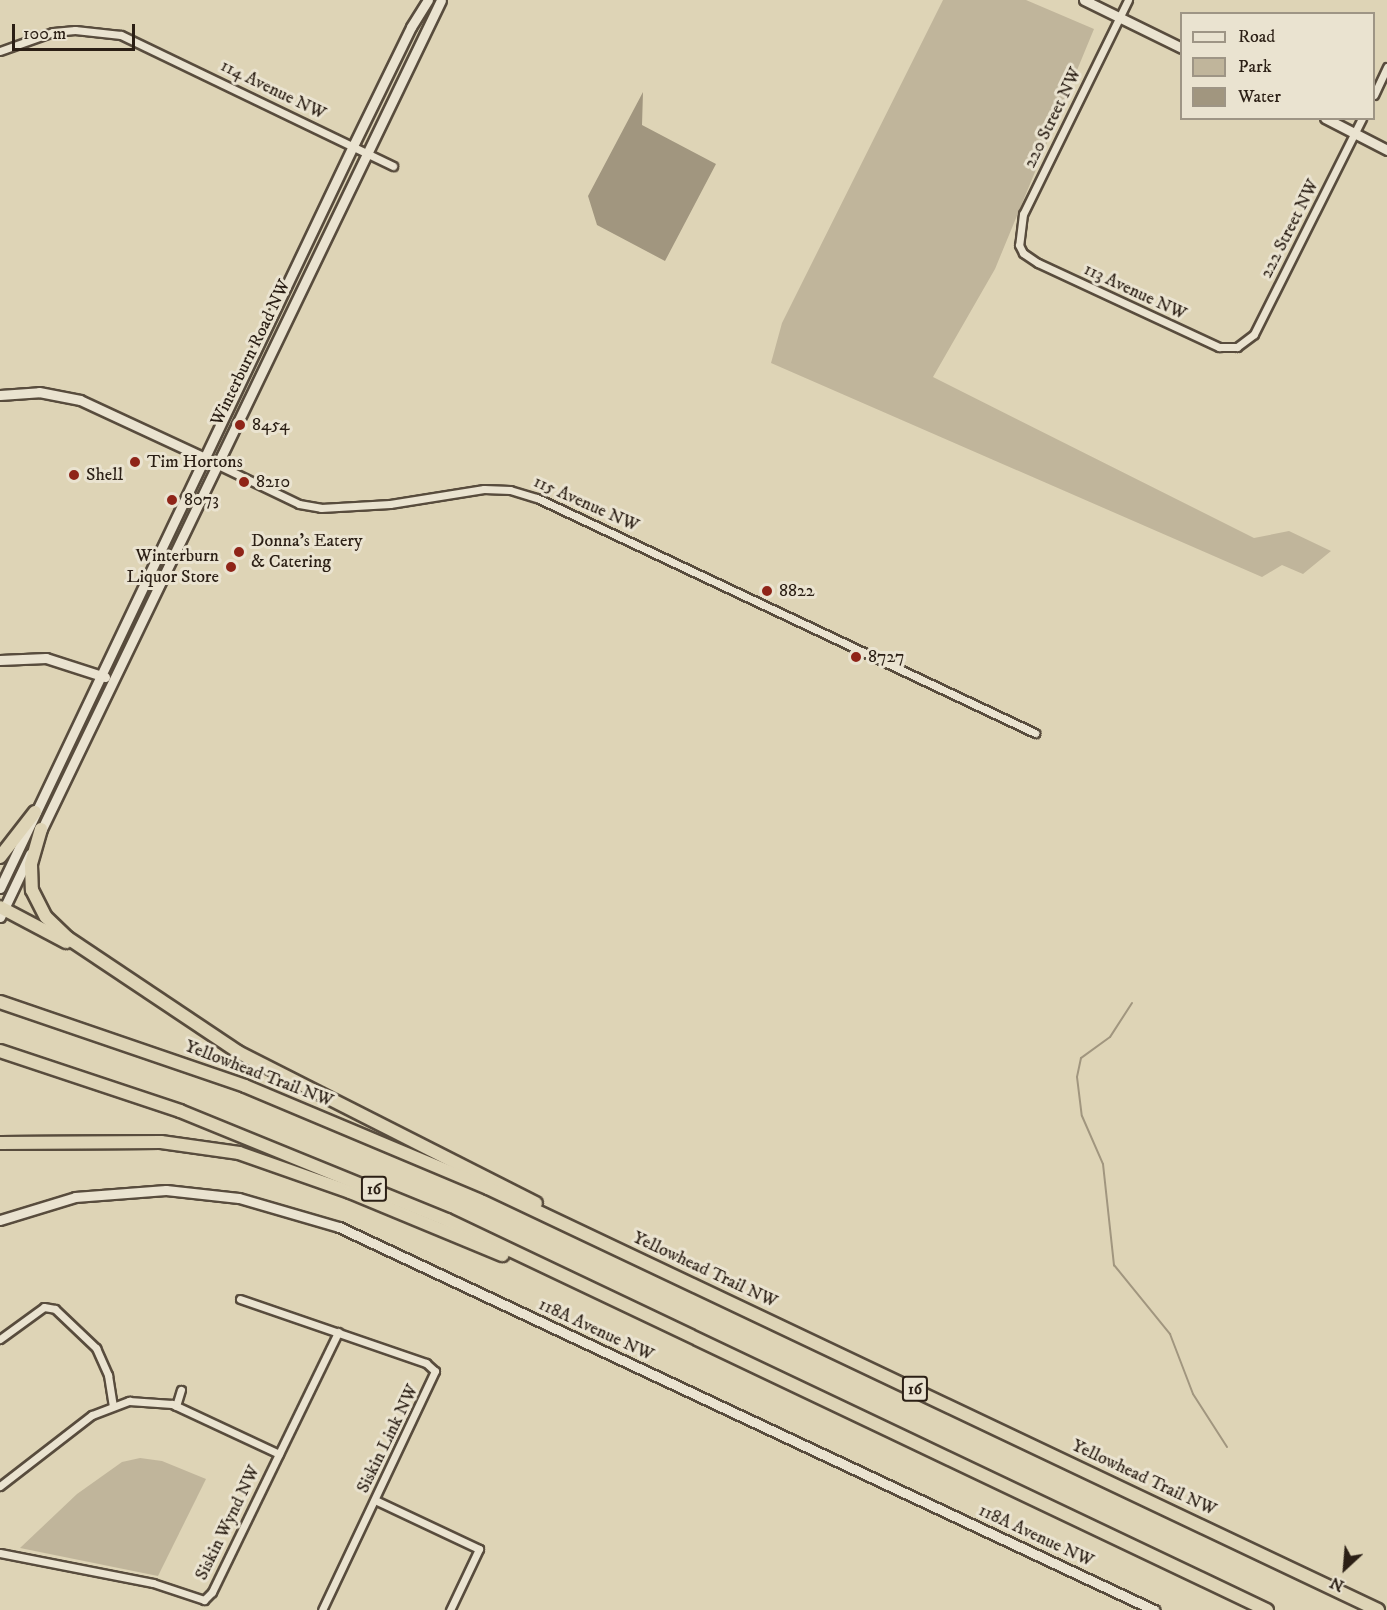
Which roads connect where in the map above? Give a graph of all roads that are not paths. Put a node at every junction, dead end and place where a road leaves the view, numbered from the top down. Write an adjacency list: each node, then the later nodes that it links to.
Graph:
1 (428, 0): 13 (main road, Winterburn Road NW)
2 (441, 0): 15 (main road, Winterburn Road NW)
3 (1084, 0): 5 (main road)
4 (1128, 0): 5 (street, 220 Street NW)
5 (1119, 17): 6 (main road); 17 (street, 220 Street NW)
6 (1180, 47)
7 (0, 51): 13 (street, 114 Avenue NW)
8 (1387, 67): 9 (street)
9 (1375, 93)
10 (1329, 120): 12 (main road)
11 (1361, 120): 12 (street, 222 Street NW)
12 (1355, 133): 14 (main road); 18 (street, 222 Street NW)
13 (353, 146): 15 (street, 114 Avenue NW); 20 (main road, Winterburn Road NW)
14 (1387, 150)
15 (365, 153): 16 (street, 114 Avenue NW); 21 (main road, Winterburn Road NW)
16 (393, 166)
17 (1023, 253): 18 (street, 113 Avenue NW)
18 (1238, 348)
19 (0, 395): 20 (main road, 115 Avenue NW)
20 (203, 458): 21 (main road, 115 Avenue NW); 23 (main road, Winterburn Road NW)
21 (216, 464): 24 (main road, Winterburn Road NW); 25 (street, 115 Avenue NW)
22 (0, 660): 23 (main road)
23 (101, 676): 24 (main road); 26 (main road, Winterburn Road NW)
24 (113, 681): 27 (main road, Winterburn Road NW)
25 (1035, 733)
26 (35, 812): 28 (highway); 29 (main road, Winterburn Road NW)
27 (41, 829): 30 (main road, Winterburn Road NW); 31 (highway)
28 (0, 857)
29 (0, 888)
30 (1, 911): 31 (highway)
31 (104, 962): 38 (highway)
32 (0, 1002): 38 (highway, Yellowhead Trail NW / 16)
33 (0, 1051): 40 (highway, 16)
34 (0, 1143): 35 (highway)
35 (46, 1144): 36 (highway); 40 (highway)
36 (0, 1149)
37 (0, 1220): 52 (main road, 118A Avenue NW)
38 (591, 1236): 54 (highway, Yellowhead Trail NW / 16)
39 (240, 1299): 41 (street, Siskin Link NW)
40 (636, 1310): 53 (highway, 16)
41 (338, 1332): 46 (street, Siskin Wynd NW); 48 (street, Siskin Link NW)
42 (0, 1339): 44 (street)
43 (181, 1390): 45 (street)
44 (113, 1405): 45 (street); 47 (street)
45 (176, 1406): 46 (street)
46 (279, 1454): 49 (street, Siskin Wynd NW)
47 (0, 1486)
48 (375, 1500): 50 (street, Siskin Link NW); 51 (street)
49 (0, 1553)
50 (322, 1610)
51 (450, 1610)
52 (1154, 1610)
53 (1268, 1610)
54 (1378, 1610)

